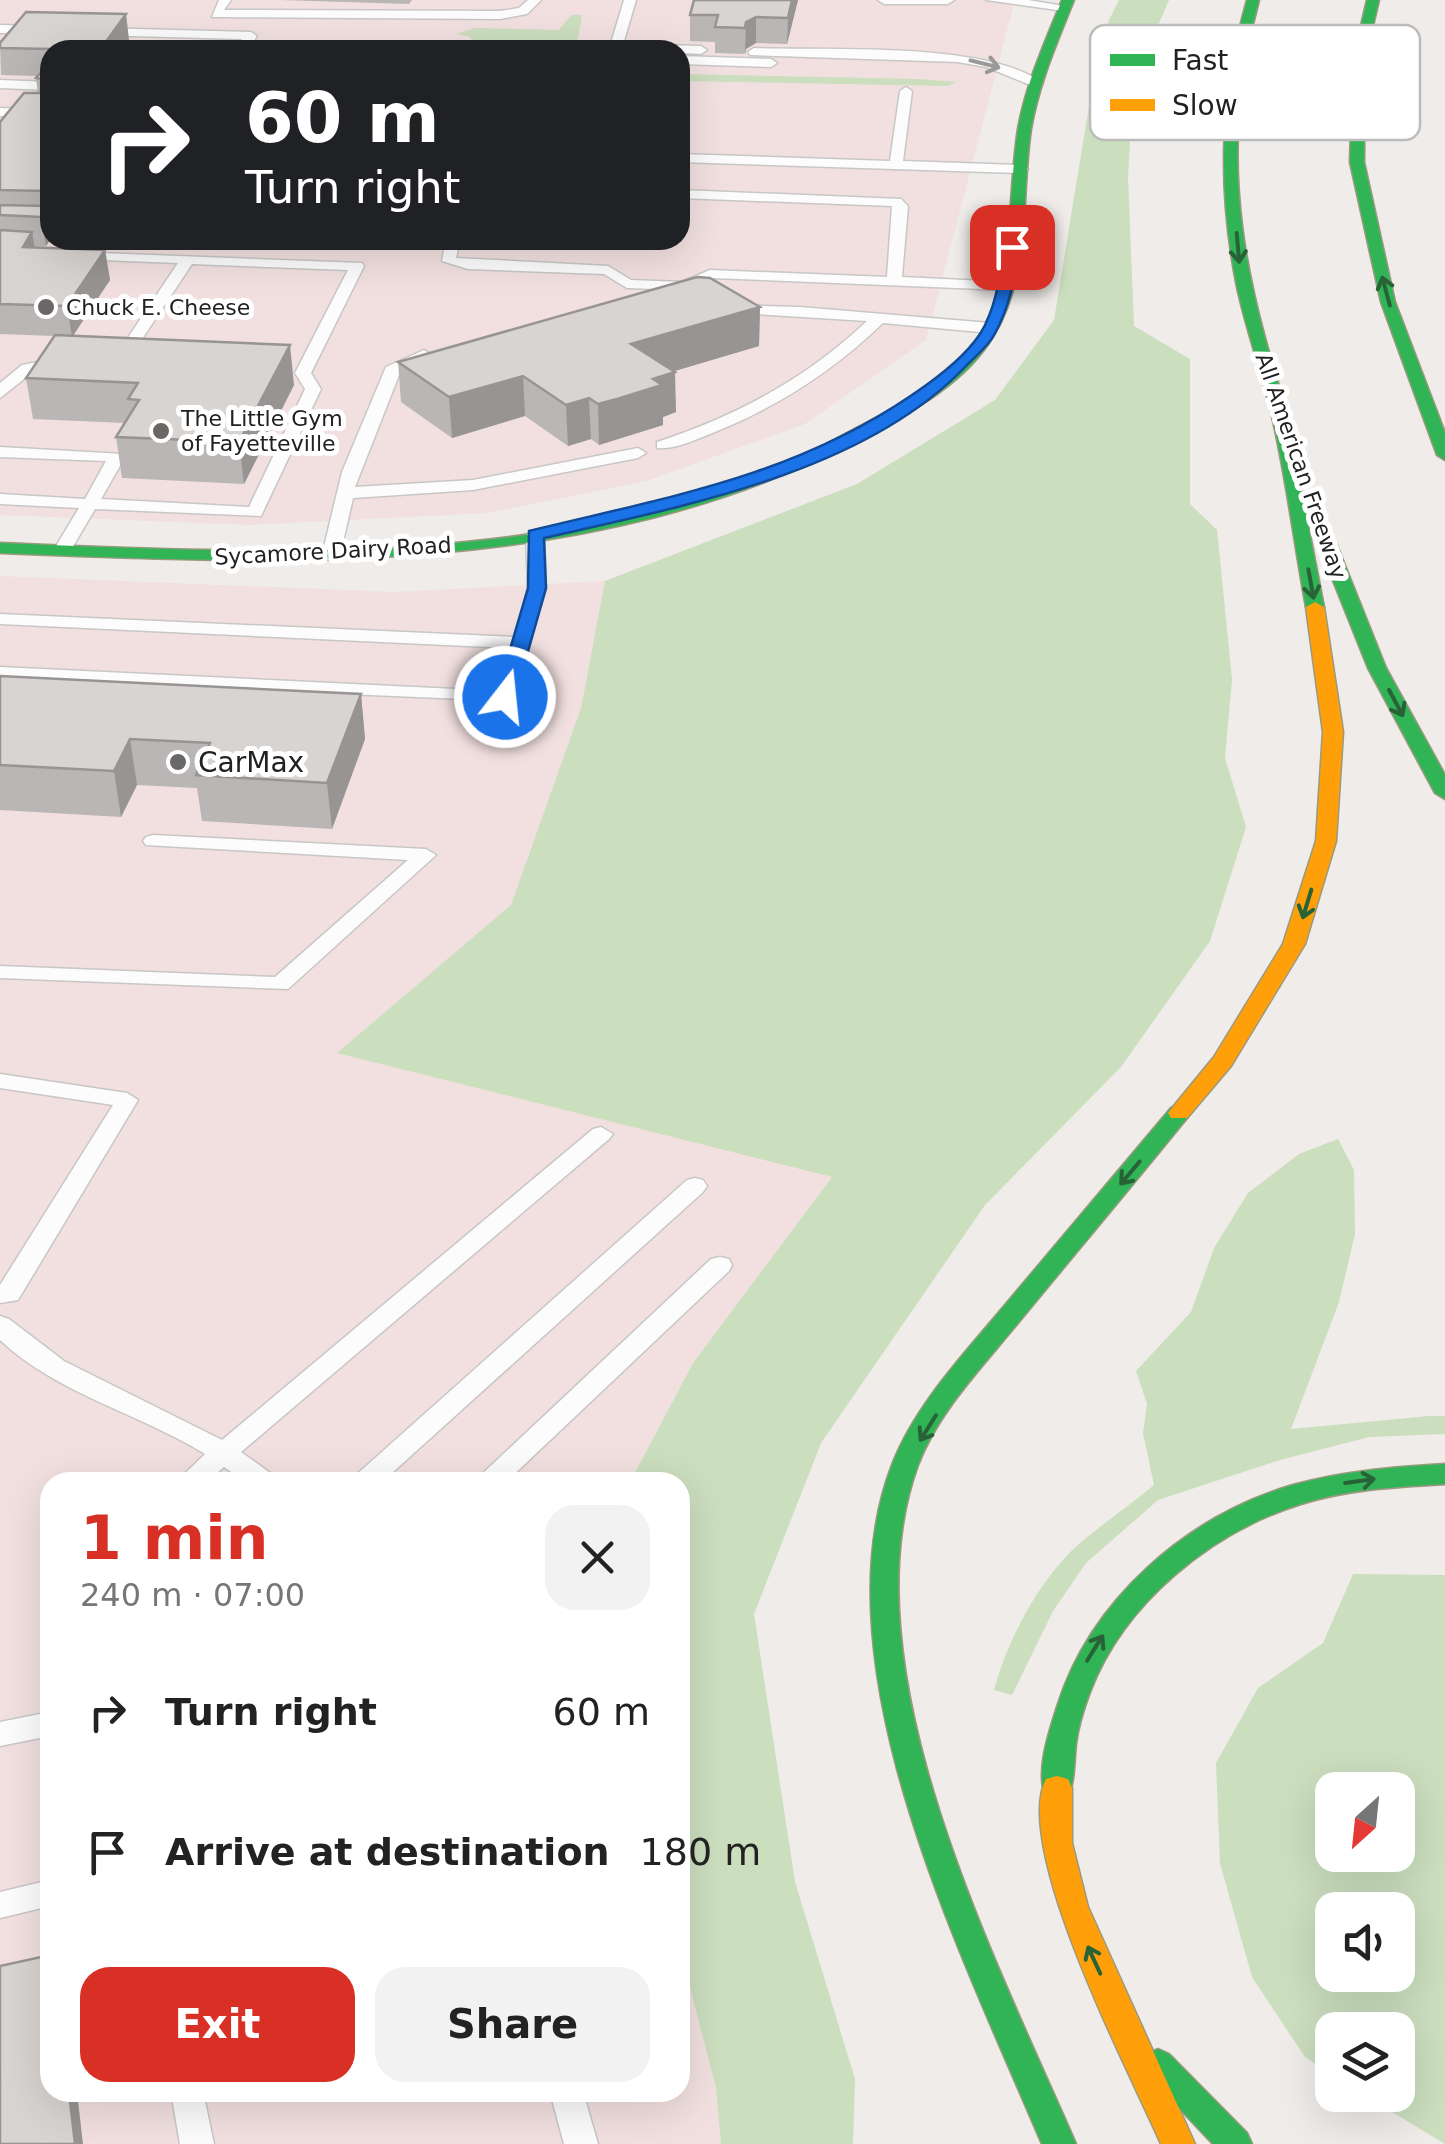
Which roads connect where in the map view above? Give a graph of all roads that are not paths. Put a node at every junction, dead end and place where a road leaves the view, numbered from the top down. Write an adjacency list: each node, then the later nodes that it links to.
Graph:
1 (225, 0): 11 (lane)
2 (460, 0): 11 (lane)
3 (535, 0): 11 (lane)
4 (630, 0): 20 (lane)
5 (884, 0): 6 (lane)
6 (948, 0)
7 (992, 0): 10 (lane)
8 (1253, 0): 12 (main road, All American Freeway, one-way to 12)
9 (1373, 0): 13 (main road, one-way to 9)
10 (1066, 3): 26 (main road, Sycamore Dairy Road)
11 (453, 14)
12 (1249, 25)
13 (1364, 25)
14 (0, 29): 15 (lane)
15 (54, 30)
16 (91, 32): 17 (lane)
17 (182, 34): 18 (lane); 19 (lane)
18 (177, 40)
19 (248, 40)
20 (617, 40)
21 (690, 48): 22 (lane)
22 (716, 48)
23 (754, 50): 24 (lane)
24 (858, 54): 25 (lane); 26 (lane, one-way to 26)
25 (690, 60)
26 (1037, 83): 36 (main road, Sycamore Dairy Road)
27 (0, 84): 28 (lane)
28 (40, 86)
29 (906, 91): 35 (lane)
30 (0, 112): 31 (lane)
31 (40, 114)
32 (1231, 140): 59 (main road, All American Freeway, one-way to 59)
33 (1357, 140): 57 (main road, one-way to 33)
34 (690, 158): 35 (lane)
35 (896, 165): 36 (lane)
36 (1021, 169): 46 (main road, Sycamore Dairy Road)
37 (690, 194): 45 (lane)
38 (449, 250): 41 (lane)
39 (56, 254): 40 (lane)
40 (188, 259): 53 (lane); 56 (lane)
41 (608, 270): 42 (lane); 44 (lane)
42 (640, 271)
43 (673, 273): 44 (lane)
44 (710, 274): 45 (lane)
45 (894, 281): 46 (lane)
46 (1006, 286): 49 (main road, Sycamore Dairy Road)
47 (704, 308): 48 (lane)
48 (880, 318): 49 (lane); 61 (lane)
49 (990, 328): 68 (main road, Sycamore Dairy Road)
50 (434, 352): 65 (lane)
51 (79, 364): 58 (lane)
52 (98, 365): 53 (lane)
53 (117, 366): 54 (lane)
54 (136, 366)
55 (284, 372): 56 (lane)
56 (302, 373): 67 (lane)
57 (1417, 384): 60 (main road); 64 (main road)
58 (0, 393)
59 (1280, 419): 75 (main road, All American Freeway, one-way to 75); 99 (main road, one-way to 99)
60 (1445, 428)
61 (663, 445)
62 (0, 452): 67 (lane)
63 (638, 453): 65 (lane)
64 (1445, 455)
65 (346, 493): 71 (lane)
66 (0, 498): 67 (lane)
67 (90, 504): 70 (lane)
68 (535, 534): 71 (main road, Sycamore Dairy Road); 73 (lane)
69 (0, 548): 70 (main road, Sycamore Dairy Road)
70 (62, 551): 71 (main road, Sycamore Dairy Road)
71 (331, 555)
72 (0, 619): 73 (lane)
73 (521, 643): 74 (lane)
74 (0, 674)
75 (1445, 794)
76 (152, 841): 77 (lane)
77 (0, 972)
78 (0, 1081): 82 (lane)
79 (602, 1134): 84 (lane)
80 (696, 1186): 87 (lane)
81 (720, 1265): 88 (lane)
82 (0, 1294)
83 (0, 1325): 84 (lane)
84 (225, 1454): 85 (lane); 86 (lane)
85 (202, 1472)
86 (250, 1472)
87 (376, 1472)
88 (501, 1472)
89 (1445, 1474): 94 (main road, one-way to 89)
90 (40, 1726): 91 (lane)
91 (0, 1734)
92 (40, 1896): 93 (lane)
93 (0, 1904)
94 (1115, 2005): 100 (main road); 101 (main road)
95 (189, 2102): 97 (lane)
96 (569, 2102): 98 (lane)
97 (197, 2144)
98 (581, 2144)
99 (1058, 2144)
100 (1178, 2144)
101 (1235, 2144)

